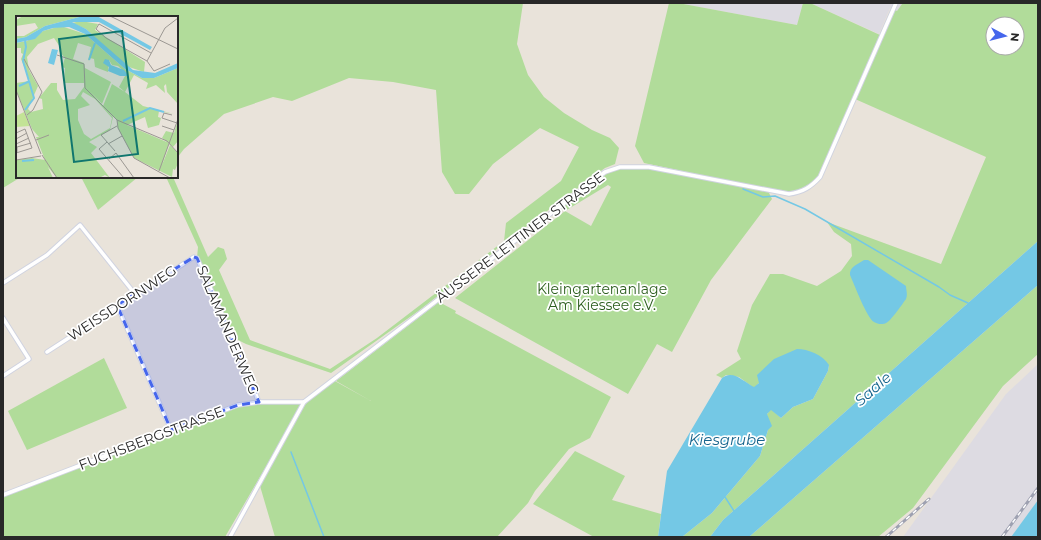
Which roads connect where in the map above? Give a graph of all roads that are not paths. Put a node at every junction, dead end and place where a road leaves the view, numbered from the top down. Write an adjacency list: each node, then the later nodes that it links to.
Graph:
1 (896, 3): 10 (street, ÄUSSERE LETTINER STRASSE)
2 (197, 258): 4 (street, WEISSDORNWEG); 9 (street, SALAMANDERWEG)
3 (3, 283): 4 (street)
4 (135, 294): 5 (street, WEISSDORNWEG)
5 (117, 306): 7 (street, WEISSDORNWEG); 11 (street)
6 (3, 318): 8 (street)
7 (47, 352)
8 (3, 376)
9 (259, 402): 10 (street, FUCHSBERGSTRASSE); 11 (street, FUCHSBERGSTRASSE)
10 (304, 402): 13 (street, ÄUSSERE LETTINER STRASSE)
11 (171, 430): 12 (street, FUCHSBERGSTRASSE)
12 (3, 495)
13 (230, 537)

